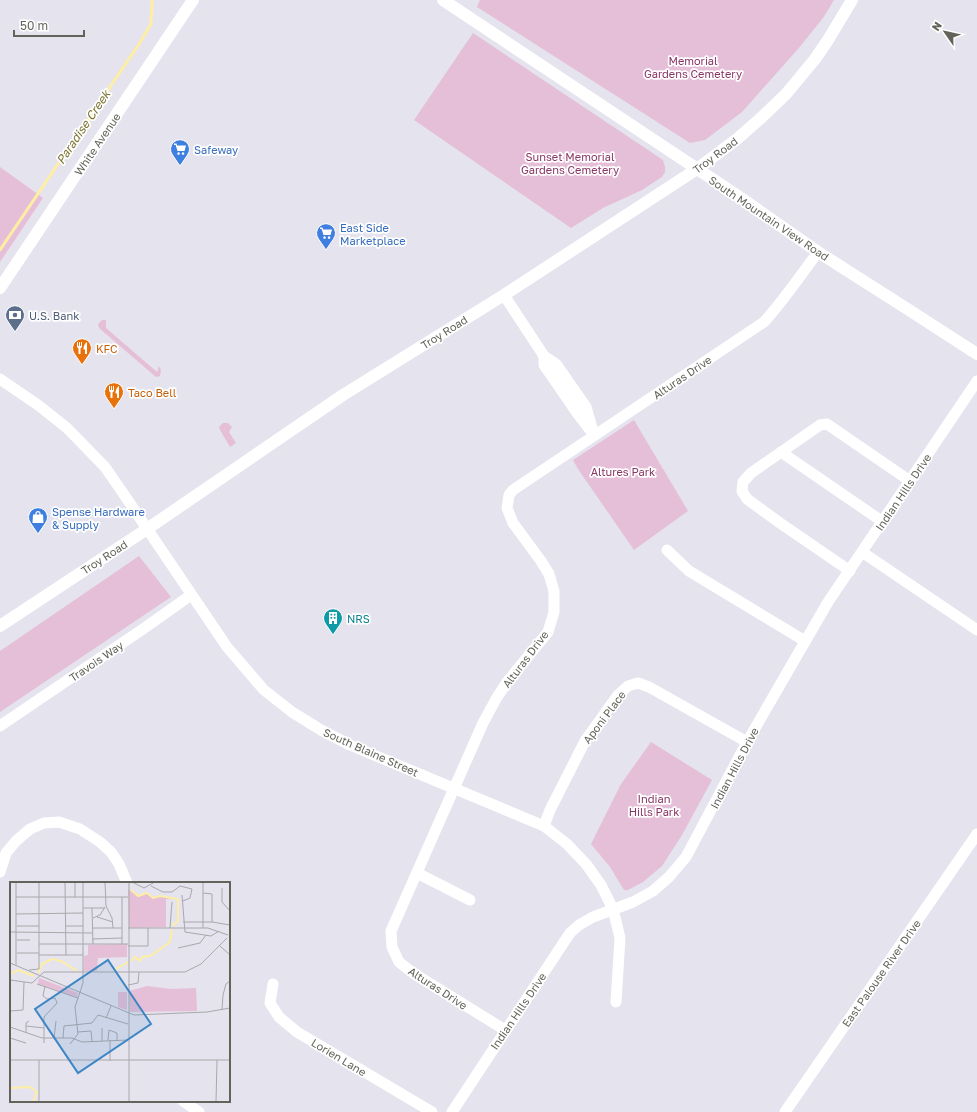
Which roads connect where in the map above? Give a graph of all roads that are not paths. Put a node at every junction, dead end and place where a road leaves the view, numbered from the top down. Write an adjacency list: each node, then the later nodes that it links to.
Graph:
1 (193, 0): 6 (main road, White Avenue)
2 (443, 0): 4 (main road, South Mountain View Road)
3 (852, 0): 4 (main road, Troy Road)
4 (697, 169): 5 (main road, South Mountain View Road); 7 (main road, Troy Road)
5 (818, 252): 8 (main road, South Mountain View Road); 11 (street, Alturas Drive)
6 (0, 288)
7 (504, 295): 11 (street); 15 (main road, Troy Road)
8 (977, 354)
9 (0, 379): 15 (street, South Blaine Street)
10 (977, 381): 13 (street, Indian Hills Drive)
11 (594, 436): 25 (street, Alturas Drive)
12 (781, 452): 13 (street); 14 (street); 18 (street)
13 (910, 481): 14 (street, Indian Hills Drive)
14 (882, 522): 17 (street, Indian Hills Drive)
15 (147, 529): 19 (street, South Blaine Street); 20 (main road, Troy Road)
16 (667, 550): 22 (street)
17 (862, 552): 18 (street, Indian Hills Drive); 21 (street)
18 (850, 570): 22 (street, Indian Hills Drive)
19 (191, 595): 23 (street, Travois Way); 25 (street, South Blaine Street)
20 (0, 626)
21 (977, 630)
22 (805, 641): 24 (street, Indian Hills Drive)
23 (0, 726)
24 (747, 742): 26 (street, Aponi Place); 32 (street, Indian Hills Drive)
25 (453, 788): 26 (street, South Blaine Street); 29 (street, Alturas Drive)
26 (544, 826): 32 (street, South Blaine Street)
27 (977, 834): 40 (street, East Palouse River Drive)
28 (0, 872): 30 (street)
29 (417, 873): 31 (street); 35 (street, Alturas Drive)
30 (127, 882)
31 (470, 900)
32 (613, 909): 34 (street, South Blaine Street); 35 (street, Indian Hills Drive)
33 (272, 984): 38 (street, Lorien Lane)
34 (616, 1002)
35 (505, 1030): 39 (street, Indian Hills Drive)
36 (184, 1102): 37 (street)
37 (199, 1112)
38 (432, 1112)
39 (452, 1112)
40 (785, 1112)

